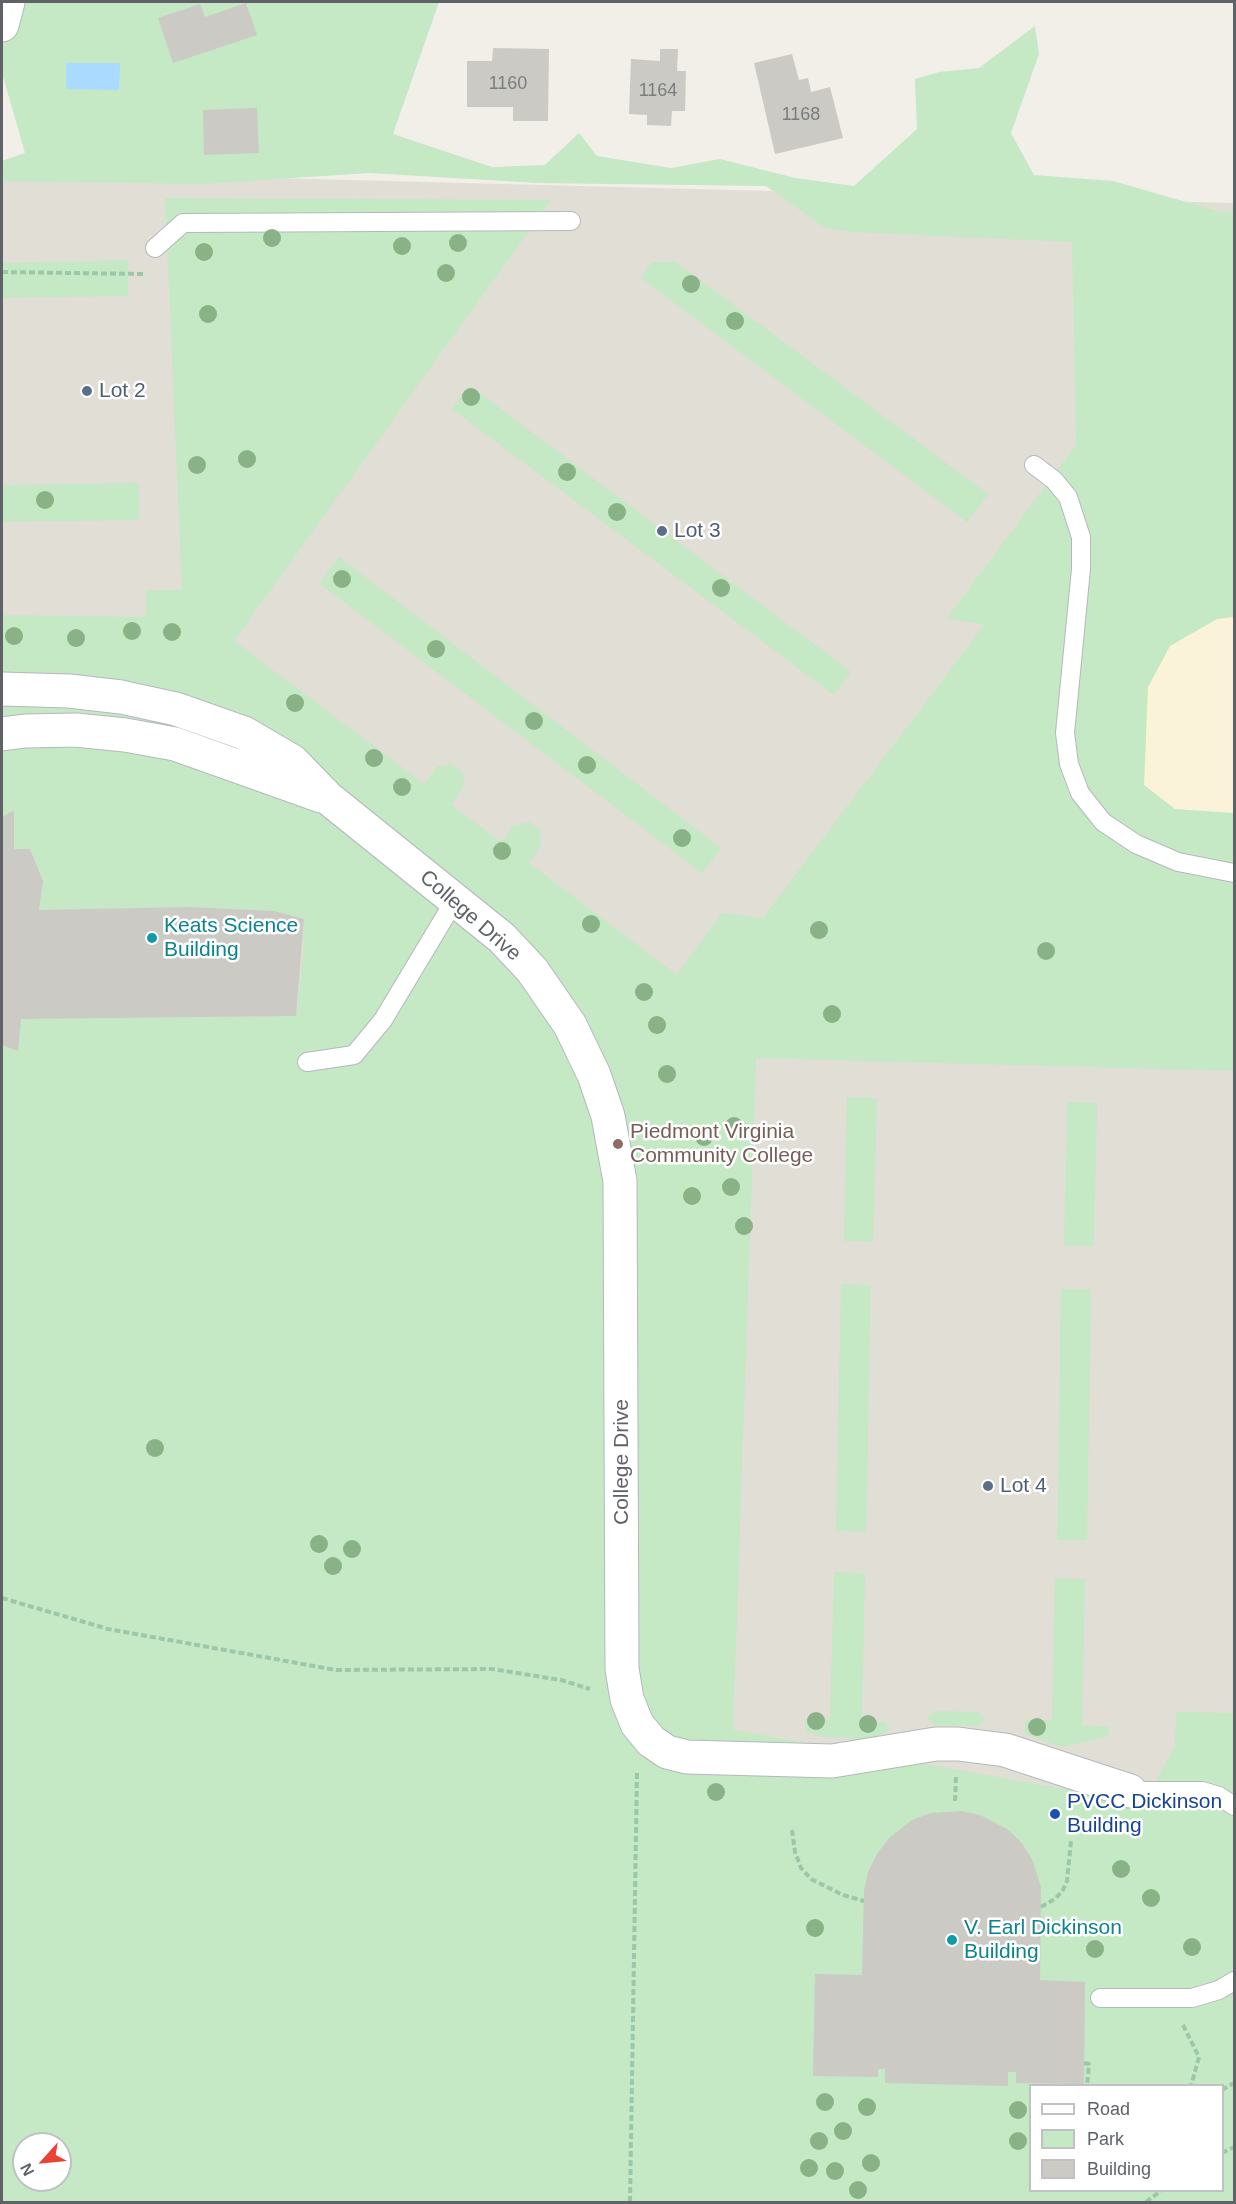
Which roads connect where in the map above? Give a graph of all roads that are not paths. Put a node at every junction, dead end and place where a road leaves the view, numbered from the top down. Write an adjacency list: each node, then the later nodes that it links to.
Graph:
1 (8, 2): 2 (street)
2 (2, 26)
3 (571, 221): 4 (lane)
4 (155, 248)
5 (1034, 465): 9 (lane)
6 (2, 689): 8 (street, College Drive)
7 (2, 734): 8 (street, College Drive)
8 (328, 798): 10 (street, College Drive)
9 (1234, 873)
10 (454, 900): 11 (lane); 12 (street, College Drive)
11 (307, 1062)
12 (1130, 1791): 13 (lane)
13 (1234, 1806)
14 (1234, 1981): 15 (lane)
15 (1100, 1998)

